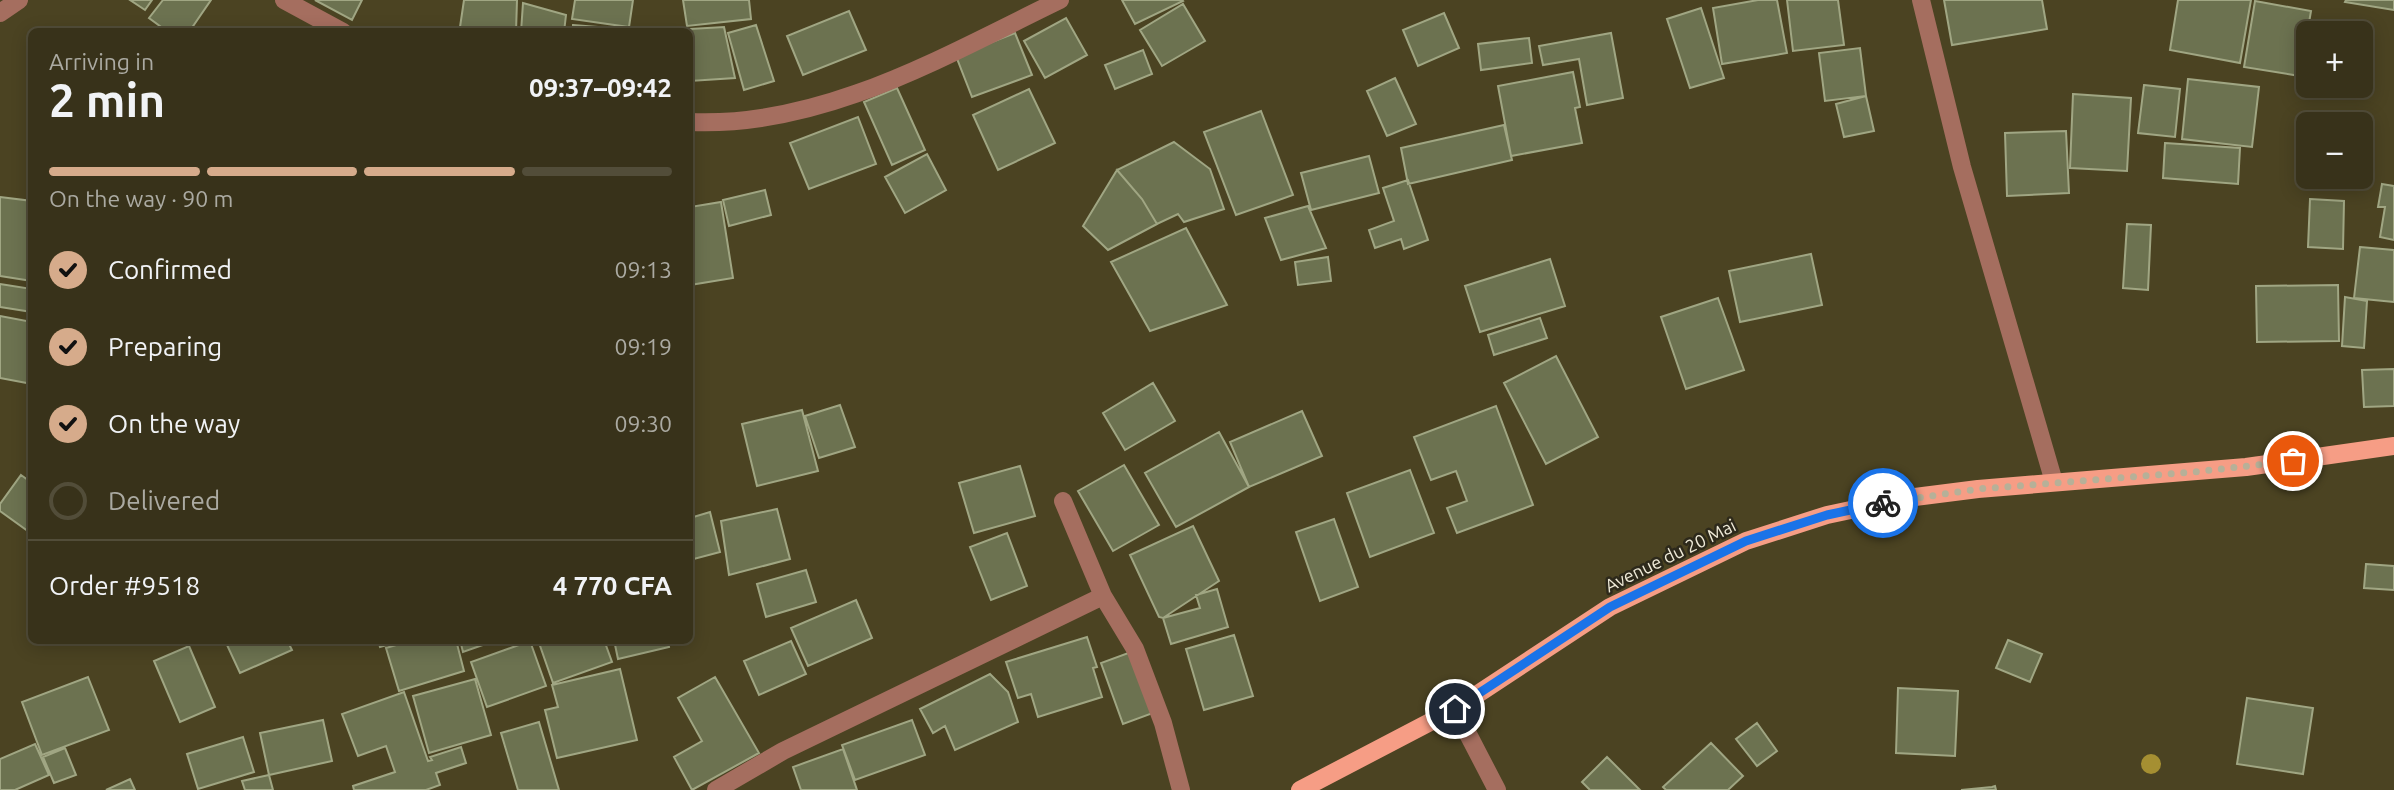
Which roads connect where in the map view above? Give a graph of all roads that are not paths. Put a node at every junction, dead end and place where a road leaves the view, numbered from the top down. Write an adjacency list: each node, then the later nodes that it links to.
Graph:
1 (19, 0): 5 (street)
2 (284, 0): 6 (street)
3 (1060, 0): 7 (street)
4 (1921, 0): 9 (street)
5 (0, 13)
6 (335, 28)
7 (693, 122)
8 (2394, 446): 9 (main road, Avenue du 20 Mai)
9 (2054, 482): 12 (main road, Avenue du 20 Mai)
10 (1063, 501): 11 (street)
11 (1103, 596): 13 (street); 14 (street)
12 (1455, 709): 15 (main road, Avenue du 20 Mai); 16 (street)
13 (716, 790)
14 (1181, 790)
15 (1300, 790)
16 (1497, 790)

